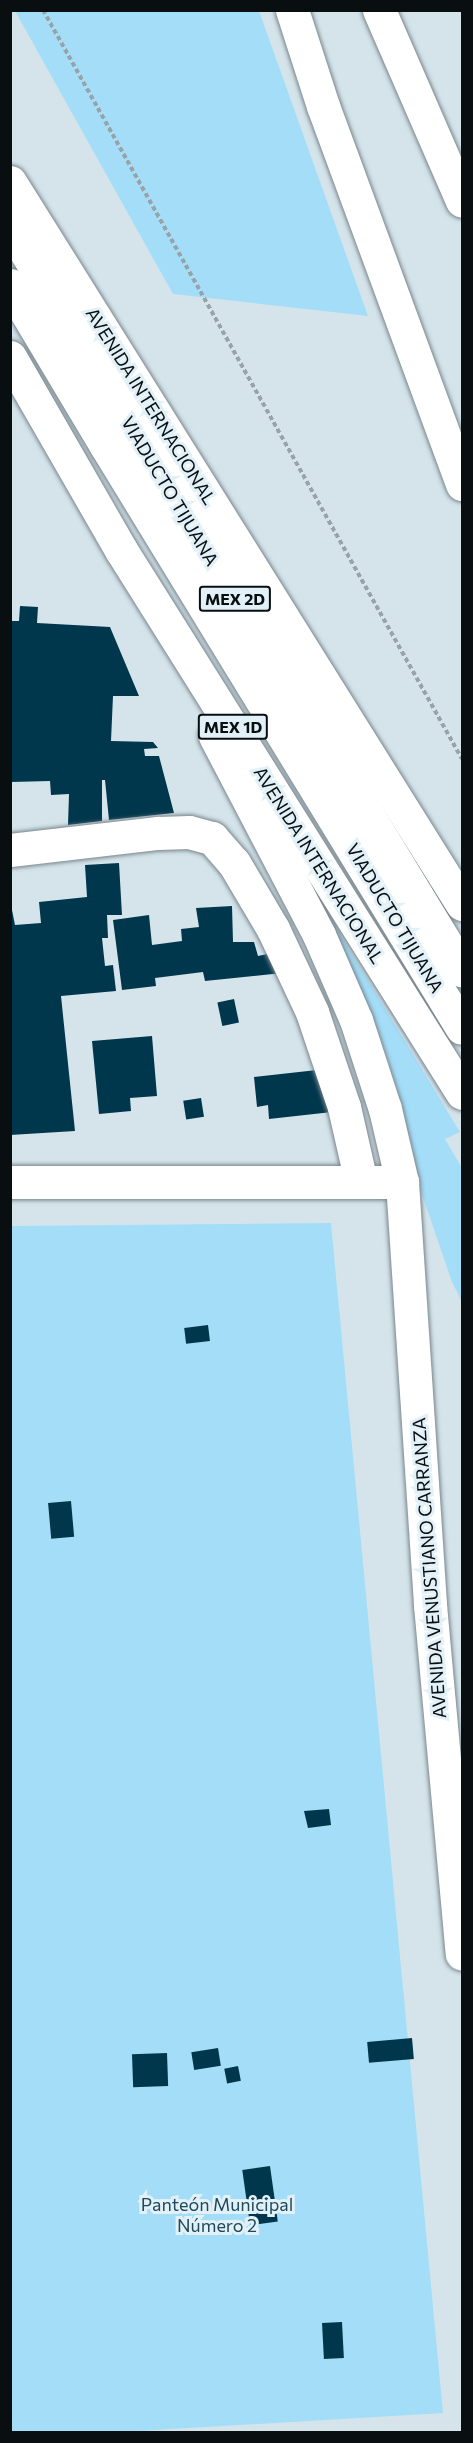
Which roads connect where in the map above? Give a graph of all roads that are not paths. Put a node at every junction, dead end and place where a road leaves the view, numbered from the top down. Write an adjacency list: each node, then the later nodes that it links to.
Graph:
1 (292, 10): 8 (main road)
2 (379, 10): 4 (main road)
3 (10, 182): 11 (main road, AVENIDA INTERNACIONAL)
4 (462, 201)
5 (10, 226): 12 (main road, VIADUCTO TIJUANA / MEX 2D)
6 (10, 285): 13 (main road, VIADUCTO TIJUANA / MEX 2D)
7 (10, 357): 9 (main road, AVENIDA INTERNACIONAL / MEX 1D)
8 (462, 484)
9 (121, 550): 14 (main road, AVENIDA INTERNACIONAL / MEX 1D); 17 (main road, AVENIDA VENUSTIANO CARRANZA)
10 (10, 850): 16 (main road)
11 (462, 904)
12 (462, 970)
13 (462, 1028)
14 (462, 1093)
15 (10, 1182): 16 (main road)
16 (361, 1182): 17 (main road)
17 (402, 1182): 18 (main road, AVENIDA VENUSTIANO CARRANZA)
18 (462, 1954)

